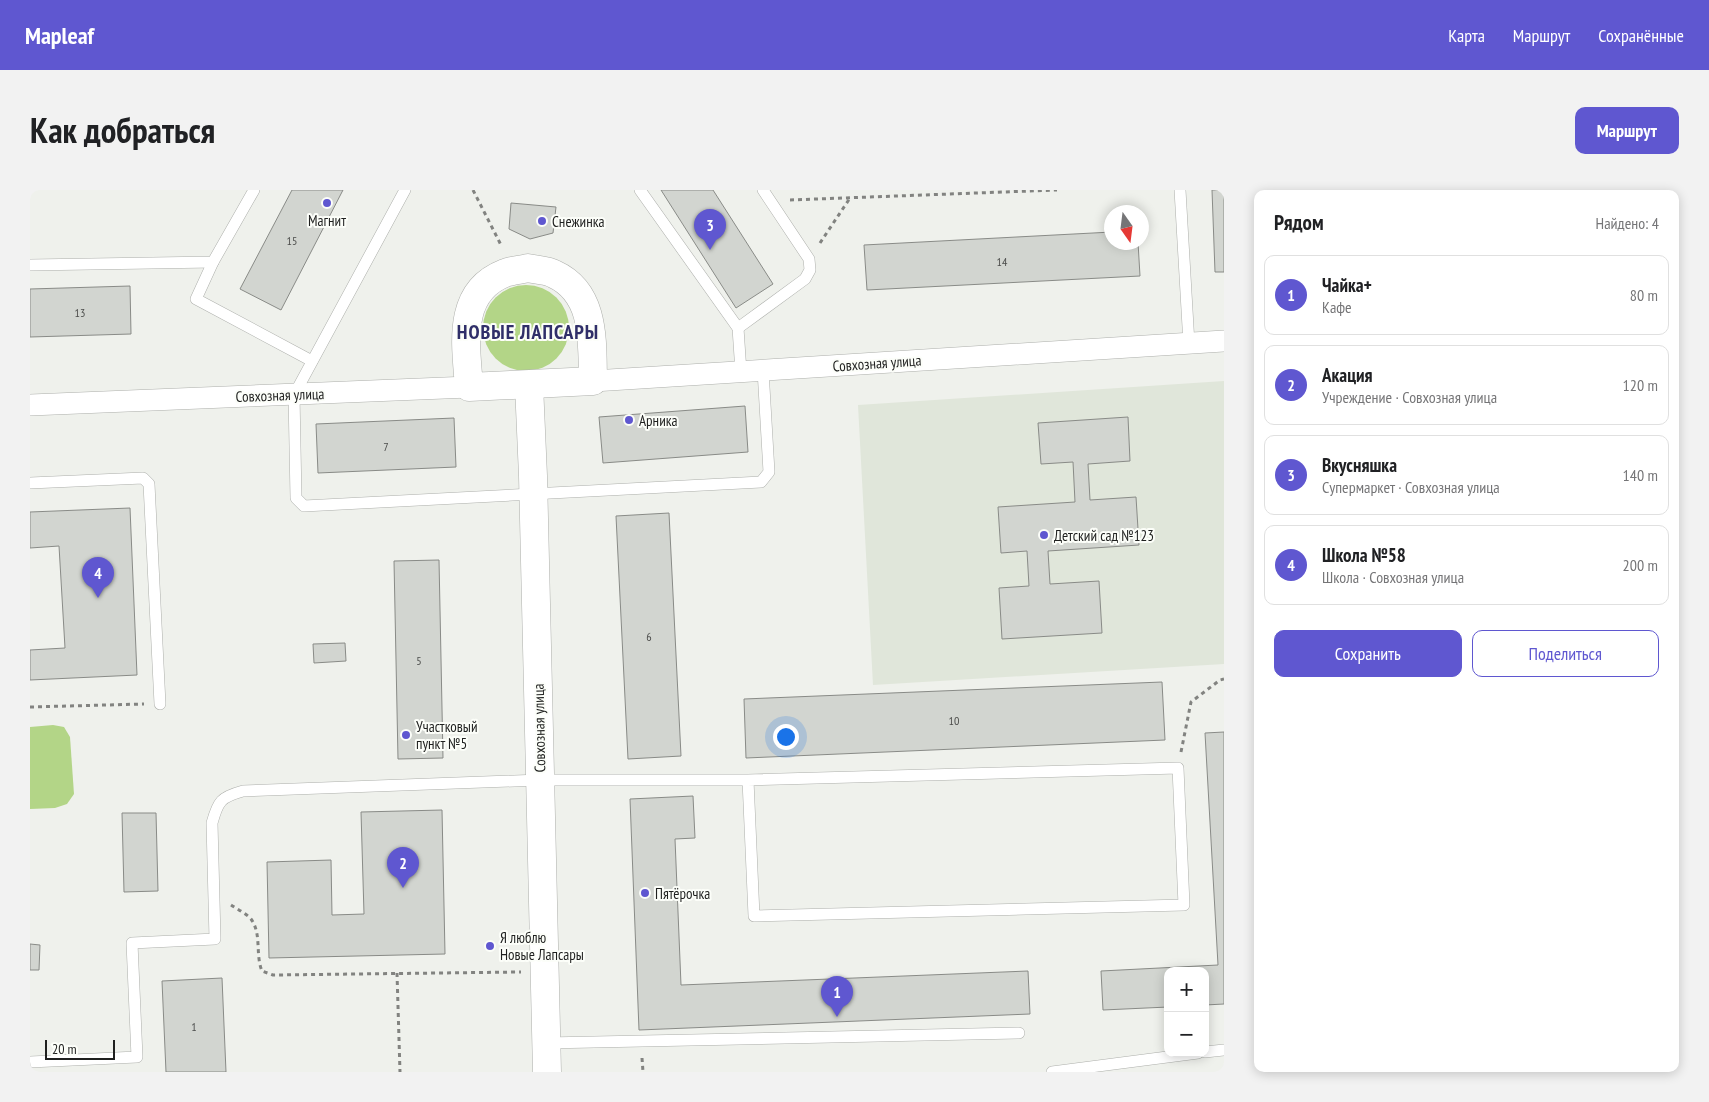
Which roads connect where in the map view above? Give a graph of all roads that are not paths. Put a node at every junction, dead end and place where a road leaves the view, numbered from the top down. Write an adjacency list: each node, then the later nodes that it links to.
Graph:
1 (254, 190): 6 (lane)
2 (406, 190): 11 (lane)
3 (640, 190): 8 (lane)
4 (763, 190): 8 (lane)
5 (1180, 190): 10 (lane)
6 (213, 262): 7 (lane); 11 (lane)
7 (30, 265)
8 (738, 328): 13 (lane)
9 (1224, 342): 10 (street, Совхозная улица)
10 (1189, 344): 12 (street, Совхозная улица)
11 (312, 361): 17 (lane)
12 (762, 370): 13 (street, Совхозная улица); 20 (lane)
13 (741, 372): 14 (street, Совхозная улица)
14 (593, 381): 15 (street, Совхозная улица); 16 (street)
15 (530, 385): 16 (street, Совхозная улица); 20 (street, Совхозная улица)
16 (469, 387): 17 (street, Совхозная улица)
17 (294, 395): 18 (street, Совхозная улица); 20 (lane)
18 (30, 405)
19 (30, 483): 21 (lane)
20 (533, 494): 22 (street, Совхозная улица)
21 (160, 704)
22 (540, 780): 23 (lane); 25 (street, Совхозная улица); 29 (lane)
23 (748, 780): 23 (lane)
24 (1018, 1033): 25 (lane)
25 (546, 1042): 30 (street, Совхозная улица)
26 (1224, 1050): 27 (lane)
27 (1209, 1052)
28 (1167, 1057): 31 (lane)
29 (30, 1062)
30 (547, 1072)
31 (1052, 1072)

